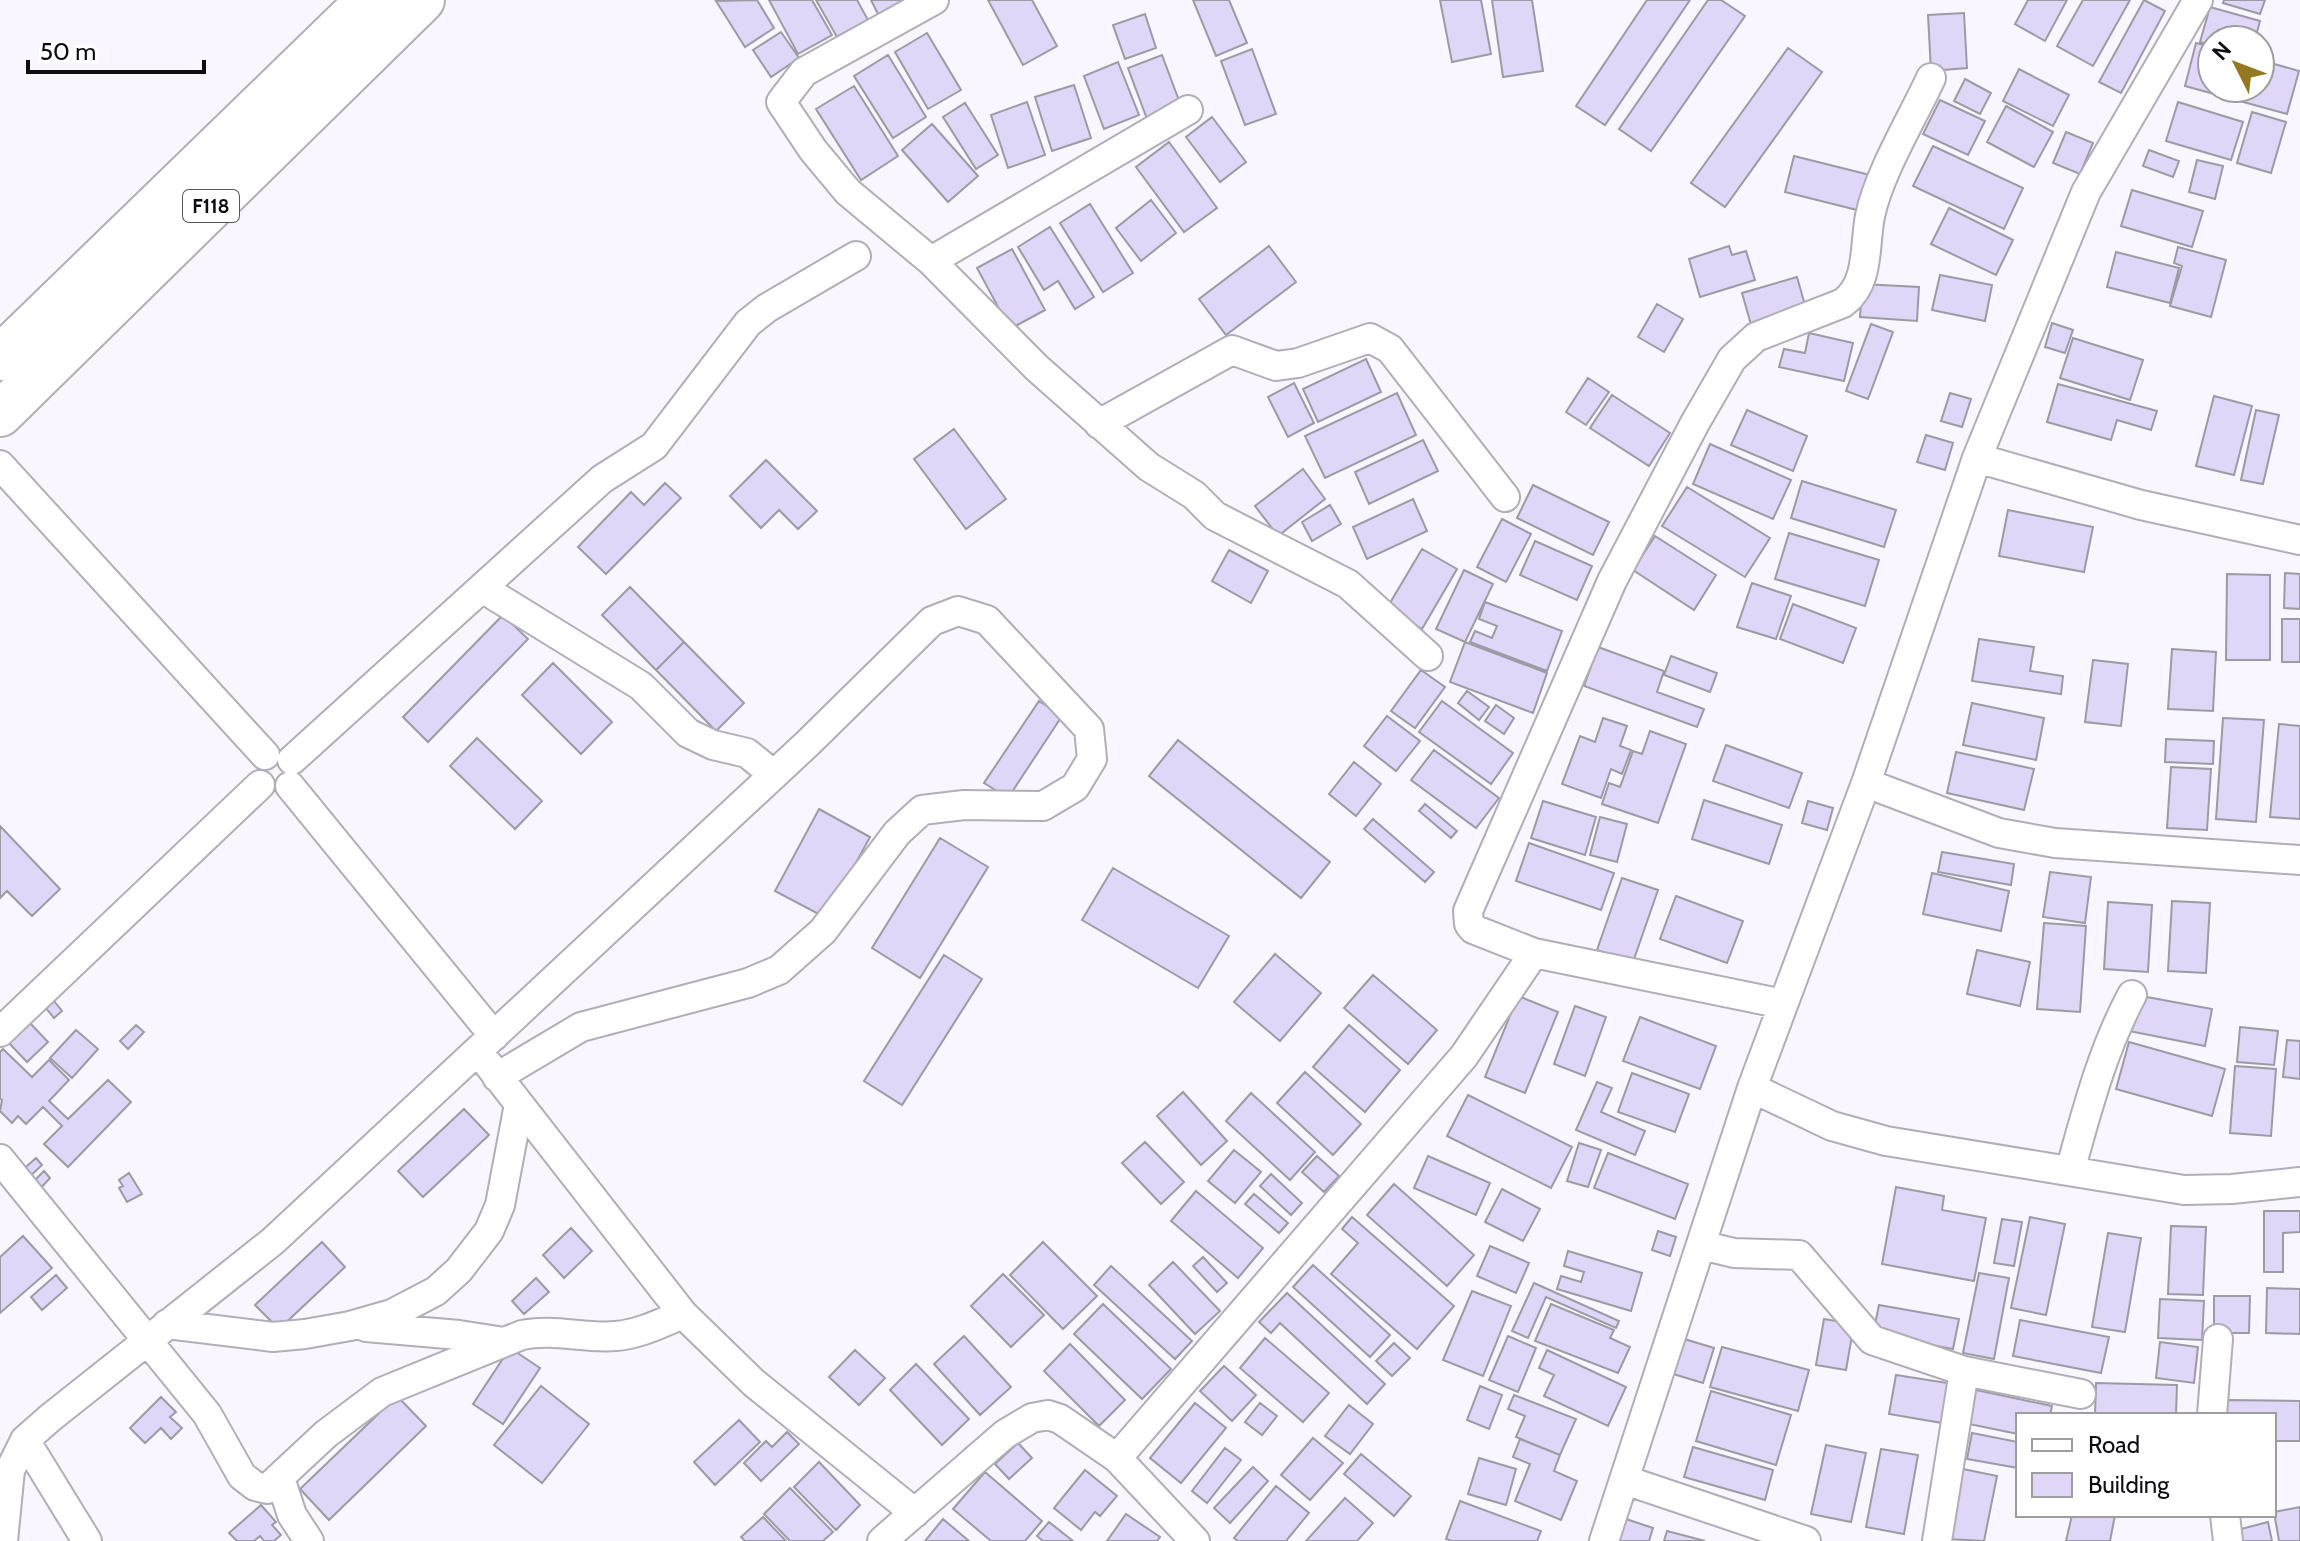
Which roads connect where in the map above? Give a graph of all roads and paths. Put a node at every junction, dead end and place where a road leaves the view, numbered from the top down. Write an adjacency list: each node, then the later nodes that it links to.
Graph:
1 (369, 0): 9 (main road, F118)
2 (422, 0): 10 (main road, F118)
3 (934, 0): 8 (street)
4 (2198, 0): 12 (street)
5 (1931, 78): 22 (street)
6 (1188, 110): 8 (street)
7 (856, 256): 16 (street)
8 (931, 261): 11 (street)
9 (0, 358)
10 (0, 414)
11 (1099, 424): 14 (street); 17 (street)
12 (1977, 458): 15 (street); 20 (street)
13 (0, 465): 18 (street)
14 (1505, 497)
15 (2300, 540)
16 (482, 588): 18 (street); 19 (street)
17 (1428, 656)
18 (283, 767): 25 (street); 26 (street)
19 (774, 775): 26 (street); 27 (street)
20 (1866, 783): 21 (street); 24 (street)
21 (2300, 860)
22 (1534, 953): 24 (street); 43 (street)
23 (2132, 995): 31 (street)
24 (1783, 1004): 28 (street)
25 (0, 1032)
26 (486, 1043): 27 (street); 36 (street)
27 (497, 1077): 29 (street)
28 (1752, 1088): 31 (street); 33 (street)
29 (519, 1104): 34 (street); 35 (street)
30 (0, 1159): 36 (street)
31 (2070, 1171): 32 (street)
32 (2300, 1182)
33 (1701, 1245): 39 (street); 45 (street)
34 (683, 1314): 38 (street); 46 (street)
35 (350, 1326): 36 (street); 38 (street)
36 (157, 1333): 42 (street); 44 (street)
37 (2218, 1339): 41 (street)
38 (505, 1342): 44 (street)
39 (1964, 1371): 40 (street); 55 (street)
40 (2081, 1394)
41 (2212, 1413)
42 (25, 1440): 48 (street); 49 (street)
43 (1117, 1458): 46 (street); 52 (street)
44 (280, 1478): 50 (street)
45 (1625, 1480): 53 (street); 54 (street)
46 (915, 1513): 51 (street)
47 (2225, 1517): 56 (street)
48 (3, 1541)
49 (87, 1541)
50 (309, 1541)
51 (882, 1541)
52 (1195, 1541)
53 (1604, 1541)
54 (1806, 1541)
55 (1937, 1541)
56 (2228, 1541)

